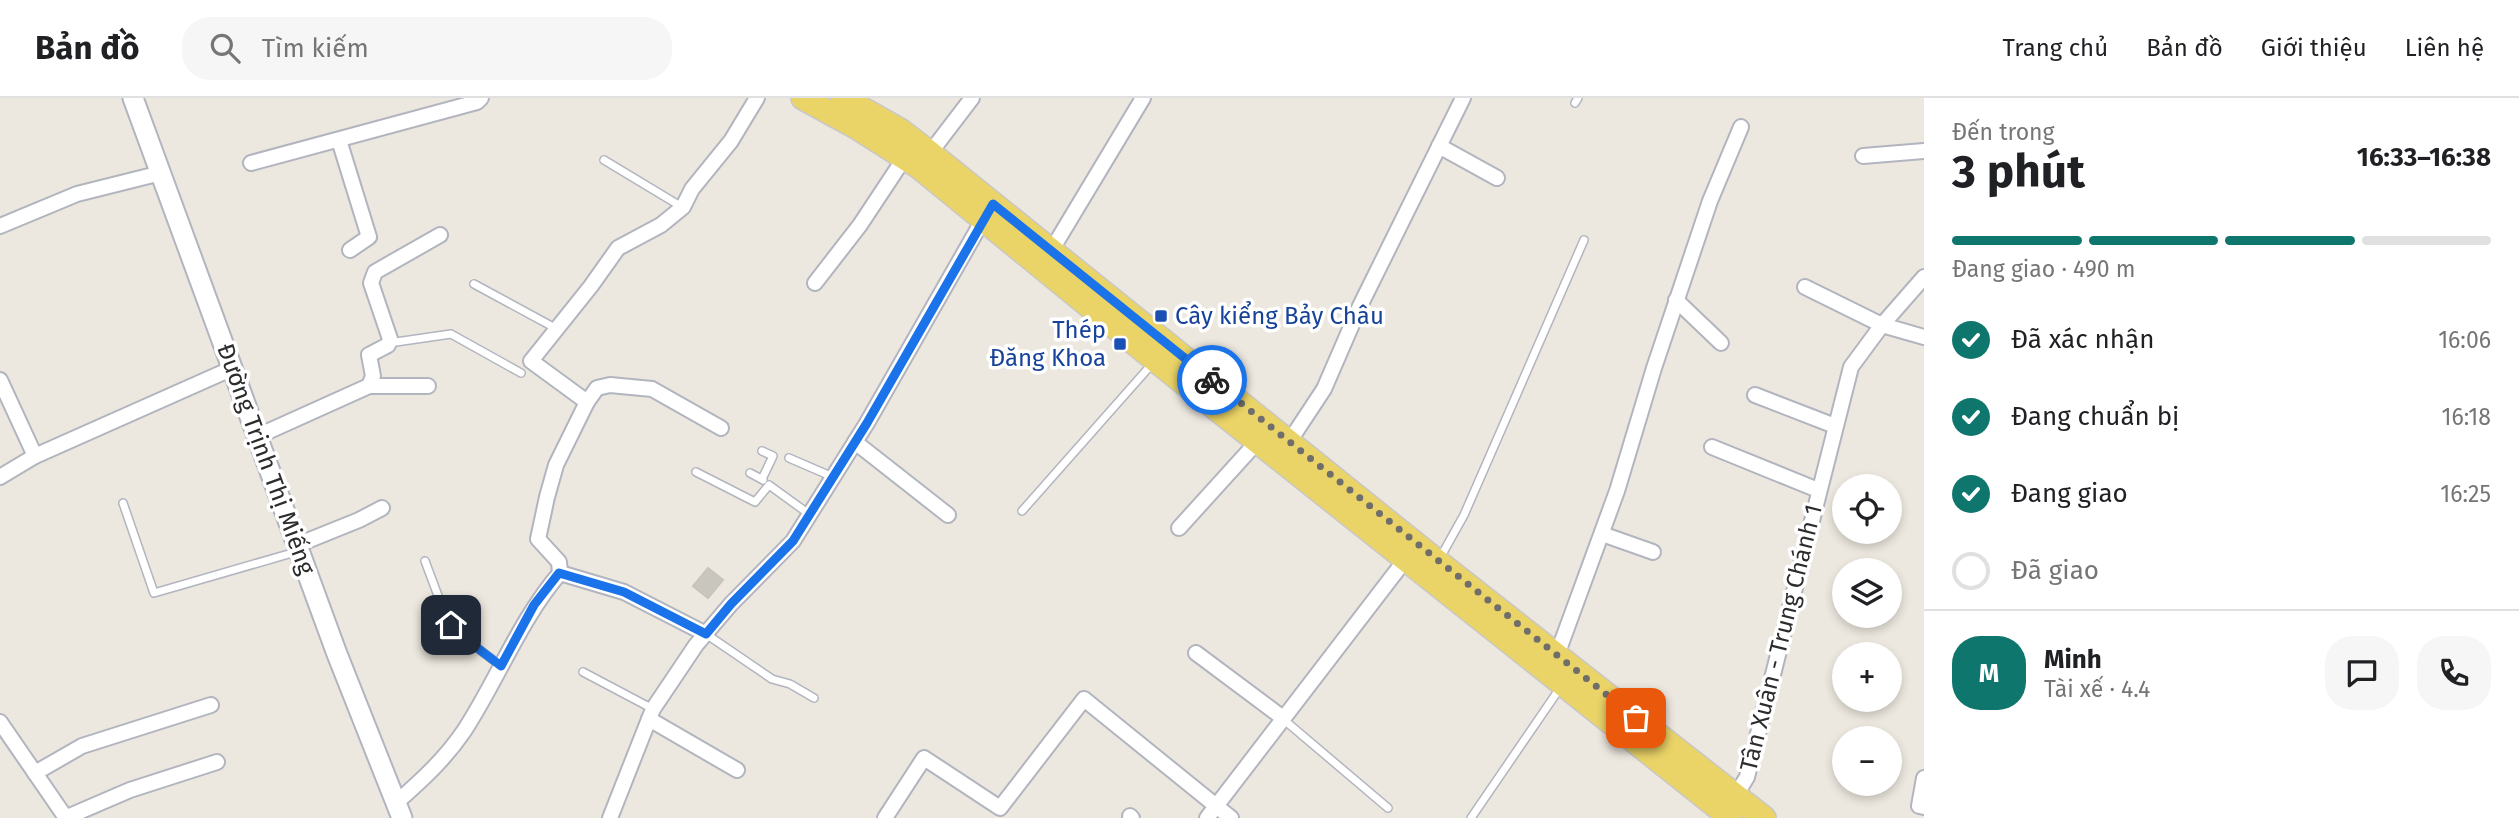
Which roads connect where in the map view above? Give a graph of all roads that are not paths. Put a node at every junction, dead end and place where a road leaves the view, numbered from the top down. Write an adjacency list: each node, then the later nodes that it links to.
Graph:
1 (133, 98): 18 (main road, Đường Trịnh Thị Miếng)
2 (481, 98): 10 (street)
3 (757, 98): 20 (street)
4 (803, 98): 15 (main road)
5 (843, 98): 13 (main road)
6 (972, 98): 13 (street)
7 (1143, 98): 26 (street)
8 (1463, 98): 11 (street)
9 (1741, 127): 31 (street)
10 (339, 140): 17 (street); 25 (street)
11 (1439, 146): 19 (street); 51 (street)
12 (1924, 150): 14 (street)
13 (930, 153): 21 (main road)
14 (1863, 156)
15 (905, 157): 21 (main road); 28 (street)
16 (604, 160): 20 (lane)
17 (251, 163)
18 (161, 173): 22 (street); 39 (main road, Đường Trịnh Thị Miếng)
19 (1497, 178)
20 (683, 207): 33 (street)
21 (988, 212): 26 (main road); 49 (street)
22 (0, 226)
23 (440, 234): 35 (street)
24 (1584, 240): 74 (lane)
25 (350, 250)
26 (1046, 259): 38 (main road); 51 (main road)
27 (1924, 277): 32 (street, Tân Xuân - Trung Chánh 1)
28 (815, 283)
29 (474, 284): 33 (lane)
30 (1805, 287): 32 (street)
31 (1676, 300): 36 (street); 69 (street)
32 (1882, 325): 34 (street); 46 (street, Tân Xuân - Trung Chánh 1)
33 (557, 329): 37 (street)
34 (1924, 337)
35 (389, 343): 40 (lane); 42 (street)
36 (1721, 343)
37 (531, 360): 40 (street); 45 (street)
38 (1155, 360): 50 (main road); 65 (lane)
39 (233, 368): 48 (main road, Đường Trịnh Thị Miếng); 54 (street)
40 (521, 373)
41 (0, 380): 54 (street)
42 (369, 386): 43 (street); 48 (street)
43 (428, 386)
44 (1755, 395): 46 (street)
45 (587, 402): 47 (street); 75 (street)
46 (1835, 426): 62 (street, Tân Xuân - Trung Chánh 1)
47 (721, 428)
48 (258, 436): 70 (main road, Đường Trịnh Thị Miếng)
49 (855, 442): 59 (street); 67 (street)
50 (1257, 442): 68 (street); 72 (main road)
51 (1289, 442): 74 (main road)
52 (1712, 447): 62 (street)
53 (762, 451): 60 (lane)
54 (35, 456): 58 (street)
55 (789, 458): 59 (lane)
56 (696, 472): 61 (lane)
57 (750, 473): 60 (lane)
58 (0, 477)
59 (833, 477): 66 (street)
60 (762, 479): 61 (lane)
61 (769, 485): 66 (lane)
62 (1818, 490): 94 (street, Tân Xuân - Trung Chánh 1)
63 (123, 503): 70 (lane)
64 (382, 508): 70 (street)
65 (1022, 512)
66 (809, 514): 76 (street)
67 (948, 515)
68 (1180, 528)
69 (1602, 534): 71 (street); 78 (street)
70 (299, 548): 95 (main road, Đường Trịnh Thị Miếng)
71 (1653, 552)
72 (1405, 560): 81 (main road); 85 (street)
73 (425, 561): 79 (lane)
74 (1438, 562): 78 (main road)
75 (559, 573): 76 (street); 79 (street)
76 (706, 634): 82 (lane); 84 (street)
77 (1196, 653): 85 (street)
78 (1557, 655): 94 (main road)
79 (501, 666): 95 (street)
80 (583, 673): 84 (lane)
81 (1563, 684): 94 (main road); 101 (lane)
82 (814, 698)
83 (211, 705): 89 (street)
84 (651, 714): 88 (street); 97 (street)
85 (1283, 718): 91 (street); 93 (lane)
86 (0, 722): 89 (street)
87 (217, 762): 96 (street)
88 (737, 770)
89 (35, 773): 96 (street)
90 (1924, 778): 92 (street)
91 (1216, 805): 98 (street); 99 (street); 100 (street)
92 (1924, 807)
93 (1388, 808)
94 (1727, 811): 102 (main road)
95 (401, 814)
96 (66, 818)
97 (610, 818)
98 (885, 818)
99 (1207, 818)
100 (1231, 818)
101 (1471, 818)
102 (1764, 818)

